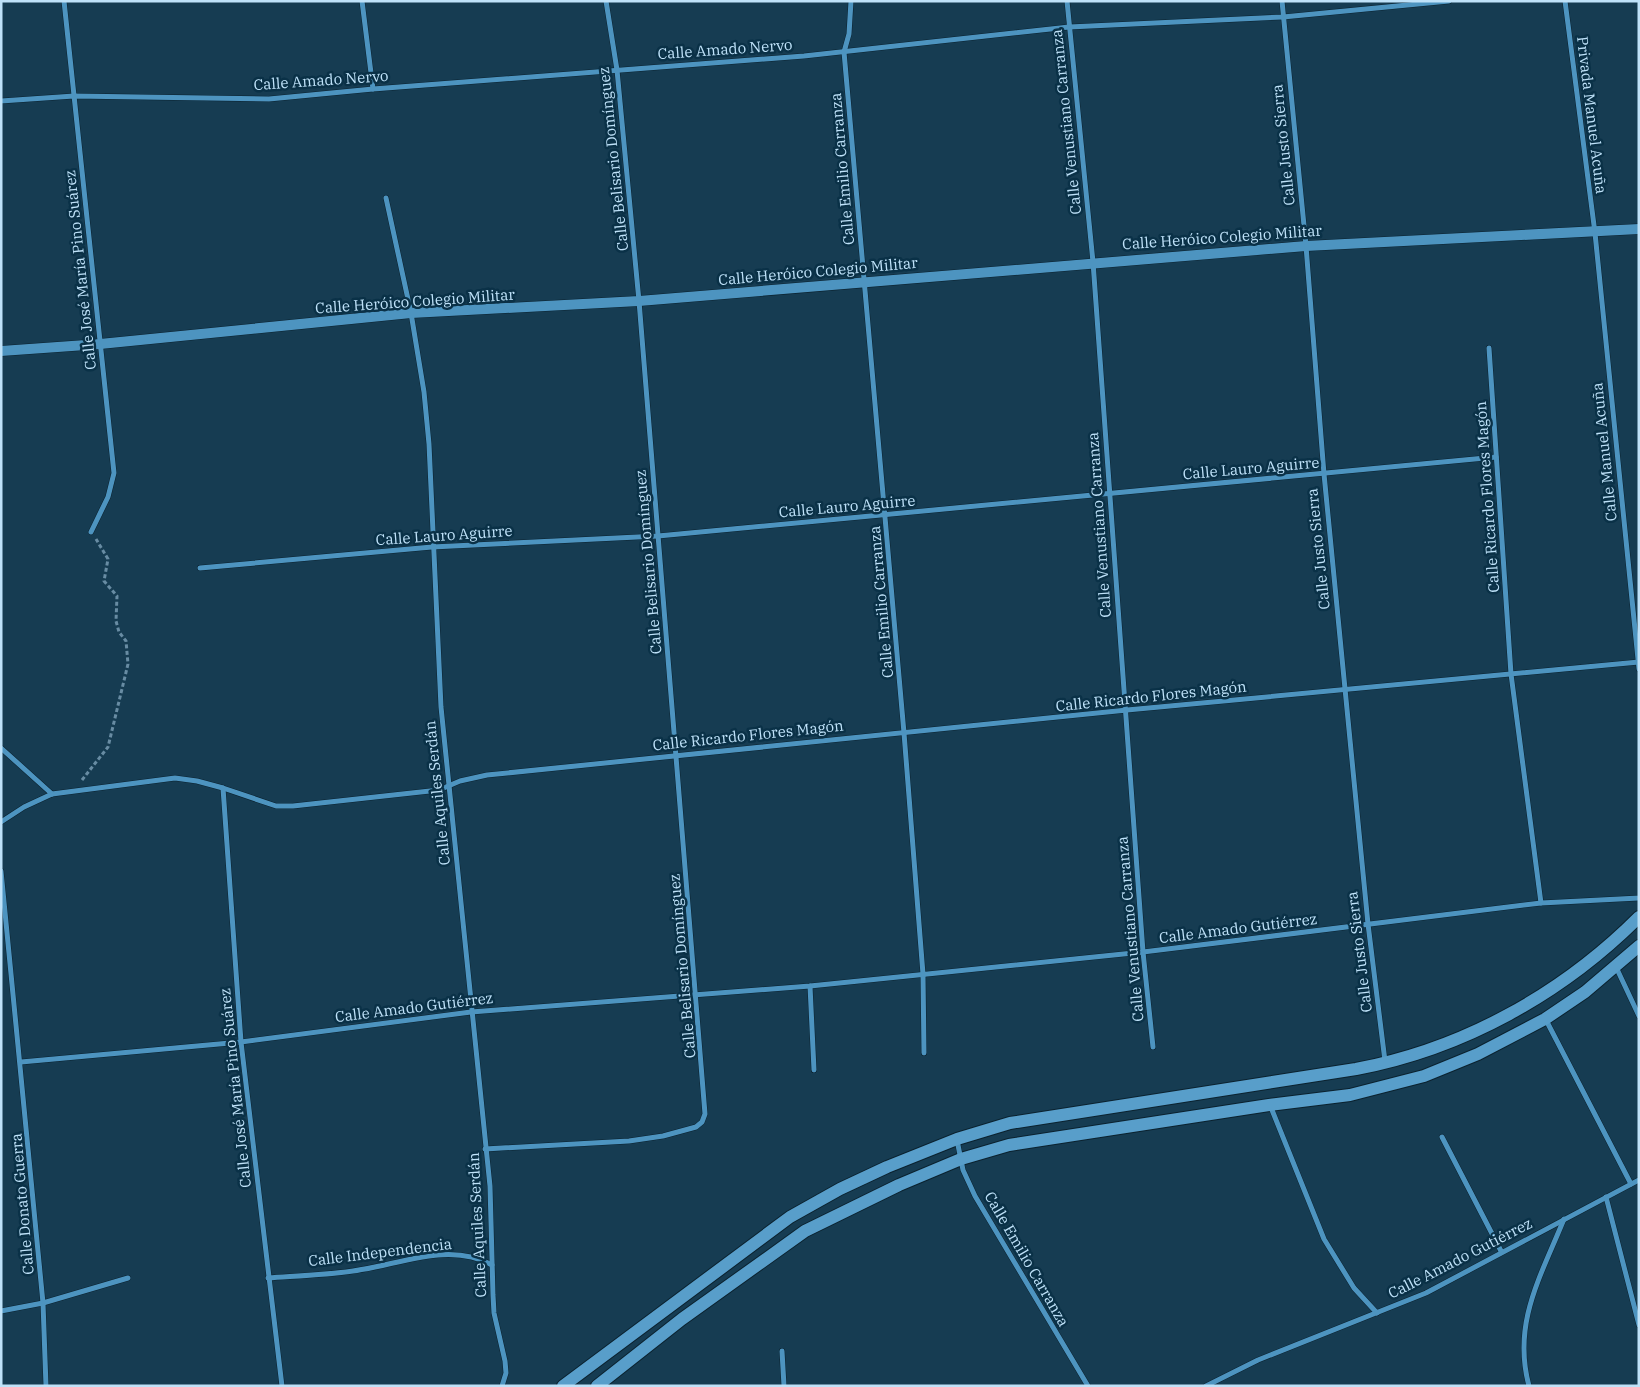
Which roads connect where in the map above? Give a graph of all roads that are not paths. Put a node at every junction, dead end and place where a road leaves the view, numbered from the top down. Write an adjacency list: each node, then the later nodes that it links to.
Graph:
1 (64, 1): 14 (street, Calle José María Pino Suárez)
2 (362, 1): 13 (street)
3 (606, 1): 12 (street, Calle Belisario Domínguez)
4 (851, 1): 11 (street, Calle Emilio Carranza)
5 (1067, 1): 10 (street, Calle Venustiano Carranza)
6 (1282, 1): 9 (street, Calle Justo Sierra)
7 (1449, 1): 9 (street, Calle Amado Nervo)
8 (1565, 1): 18 (street, Privada Manuel Acuña)
9 (1283, 17): 10 (street, Calle Amado Nervo); 19 (street, Calle Justo Sierra)
10 (1069, 27): 11 (street, Calle Amado Nervo); 20 (street, Calle Venustiano Carranza)
11 (844, 52): 12 (street, Calle Amado Nervo); 21 (street, Calle Emilio Carranza)
12 (617, 70): 13 (street, Calle Amado Nervo); 22 (street, Calle Belisario Domínguez)
13 (373, 89): 14 (street, Calle Amado Nervo)
14 (74, 96): 15 (street, Calle Amado Nervo); 24 (street, Calle José María Pino Suárez)
15 (1, 102)
16 (386, 198): 23 (street, Calle Aquiles Serdán)
17 (1639, 229): 18 (main road, Calle Heróico Colegio Militar)
18 (1595, 233): 19 (main road, Calle Heróico Colegio Militar); 35 (street, Calle Manuel Acuña)
19 (1306, 246): 20 (main road, Calle Heróico Colegio Militar); 28 (street, Calle Justo Sierra)
20 (1093, 262): 21 (main road, Calle Heróico Colegio Militar); 29 (street, Calle Venustiano Carranza)
21 (864, 282): 22 (main road, Calle Heróico Colegio Militar); 30 (street, Calle Emilio Carranza)
22 (639, 301): 23 (main road, Calle Heróico Colegio Militar); 32 (street, Calle Belisario Domínguez)
23 (411, 313): 24 (main road, Calle Heróico Colegio Militar); 33 (street, Calle Aquiles Serdán)
24 (100, 344): 26 (main road, Calle Heróico Colegio Militar); 31 (street, Calle José María Pino Suárez)
25 (1489, 348): 27 (street, Calle Ricardo Flores Magón)
26 (1, 350)
27 (1496, 458): 28 (street, Calle Lauro Aguirre); 37 (street, Calle Ricardo Flores Magón)
28 (1324, 474): 29 (street, Calle Lauro Aguirre); 38 (street, Calle Justo Sierra)
29 (1108, 494): 30 (street, Calle Lauro Aguirre); 39 (street, Calle Venustiano Carranza)
30 (886, 515): 32 (street, Calle Lauro Aguirre); 40 (street, Calle Emilio Carranza)
31 (91, 532)
32 (658, 536): 33 (street, Calle Lauro Aguirre); 42 (street, Calle Belisario Domínguez)
33 (432, 547): 34 (street, Calle Lauro Aguirre); 43 (street, Calle Aquiles Serdán)
34 (200, 568)
35 (1638, 662): 36 (street, Calle Manuel Acuña); 37 (street, Calle Ricardo Flores Magón)
36 (1639, 669)
37 (1511, 674): 38 (street, Calle Ricardo Flores Magón); 49 (street, Calle Ricardo Flores Magón)
38 (1345, 690): 39 (street, Calle Ricardo Flores Magón); 51 (street, Calle Justo Sierra)
39 (1126, 710): 40 (street, Calle Ricardo Flores Magón); 53 (street, Calle Venustiano Carranza)
40 (904, 733): 42 (street, Calle Ricardo Flores Magón); 55 (street, Calle Emilio Carranza)
41 (1, 748): 45 (street)
42 (678, 754): 43 (street, Calle Ricardo Flores Magón); 57 (street, Calle Belisario Domínguez)
43 (448, 786): 44 (street, Calle Ricardo Flores Magón); 58 (street, Calle Aquiles Serdán)
44 (223, 788): 45 (street, Calle Ricardo Flores Magón); 61 (street, Calle José María Pino Suárez)
45 (52, 794): 46 (street, Calle Ricardo Flores Magón)
46 (1, 822)
47 (1, 871): 64 (street, Calle Donato Guerra)
48 (1639, 898): 49 (street, Calle Amado Gutiérrez)
49 (1541, 902): 51 (street, Calle Amado Gutiérrez)
50 (1639, 917): 65 (main road)
51 (1368, 924): 53 (street, Calle Amado Gutiérrez); 65 (street, Calle Justo Sierra)
52 (1639, 946): 54 (main road)
53 (1143, 952): 55 (street, Calle Amado Gutiérrez); 62 (street, Calle Venustiano Carranza)
54 (1616, 966): 59 (street); 60 (main road)
55 (923, 974): 56 (street, Calle Amado Gutiérrez); 63 (street, Calle Emilio Carranza)
56 (810, 986): 57 (street, Calle Amado Gutiérrez); 66 (street)
57 (697, 995): 58 (street, Calle Amado Gutiérrez); 70 (street, Calle Belisario Domínguez)
58 (471, 1012): 61 (street, Calle Amado Gutiérrez); 70 (street, Calle Aquiles Serdán)
59 (1639, 1016)
60 (1545, 1019): 67 (main road); 73 (street)
61 (241, 1042): 64 (street, Calle Amado Gutiérrez); 79 (street, Calle José María Pino Suárez)
62 (1153, 1047)
63 (924, 1053)
64 (21, 1062): 80 (street, Calle Donato Guerra)
65 (1385, 1064): 69 (main road)
66 (814, 1070)
67 (1269, 1104): 71 (main road); 82 (street)
68 (1442, 1137): 76 (street)
69 (957, 1140): 71 (street, Calle Emilio Carranza); 88 (main road)
70 (485, 1149): 77 (street, Calle Aquiles Serdán)
71 (961, 1159): 89 (main road); 91 (street, Calle Emilio Carranza)
72 (1639, 1180): 73 (street, Calle Amado Gutiérrez)
73 (1631, 1184): 74 (street, Calle Amado Gutiérrez)
74 (1606, 1198): 75 (street, Calle Amado Gutiérrez); 83 (street)
75 (1564, 1219): 76 (street, Calle Amado Gutiérrez); 93 (street)
76 (1501, 1252): 82 (street, Calle Amado Gutiérrez)
77 (492, 1265): 79 (street, Calle Independencia); 87 (street, Calle Aquiles Serdán)
78 (128, 1278): 80 (street)
79 (268, 1278): 86 (street, Calle José María Pino Suárez)
80 (43, 1303): 81 (street); 85 (street, Calle Donato Guerra)
81 (1, 1311)
82 (1378, 1313): 92 (street, Calle Amado Gutiérrez)
83 (1639, 1325)
84 (782, 1351): 90 (street)
85 (46, 1386)
86 (282, 1386)
87 (502, 1386)
88 (563, 1386)
89 (597, 1386)
90 (784, 1386)
91 (1088, 1386)
92 (1206, 1386)
93 (1530, 1386)

